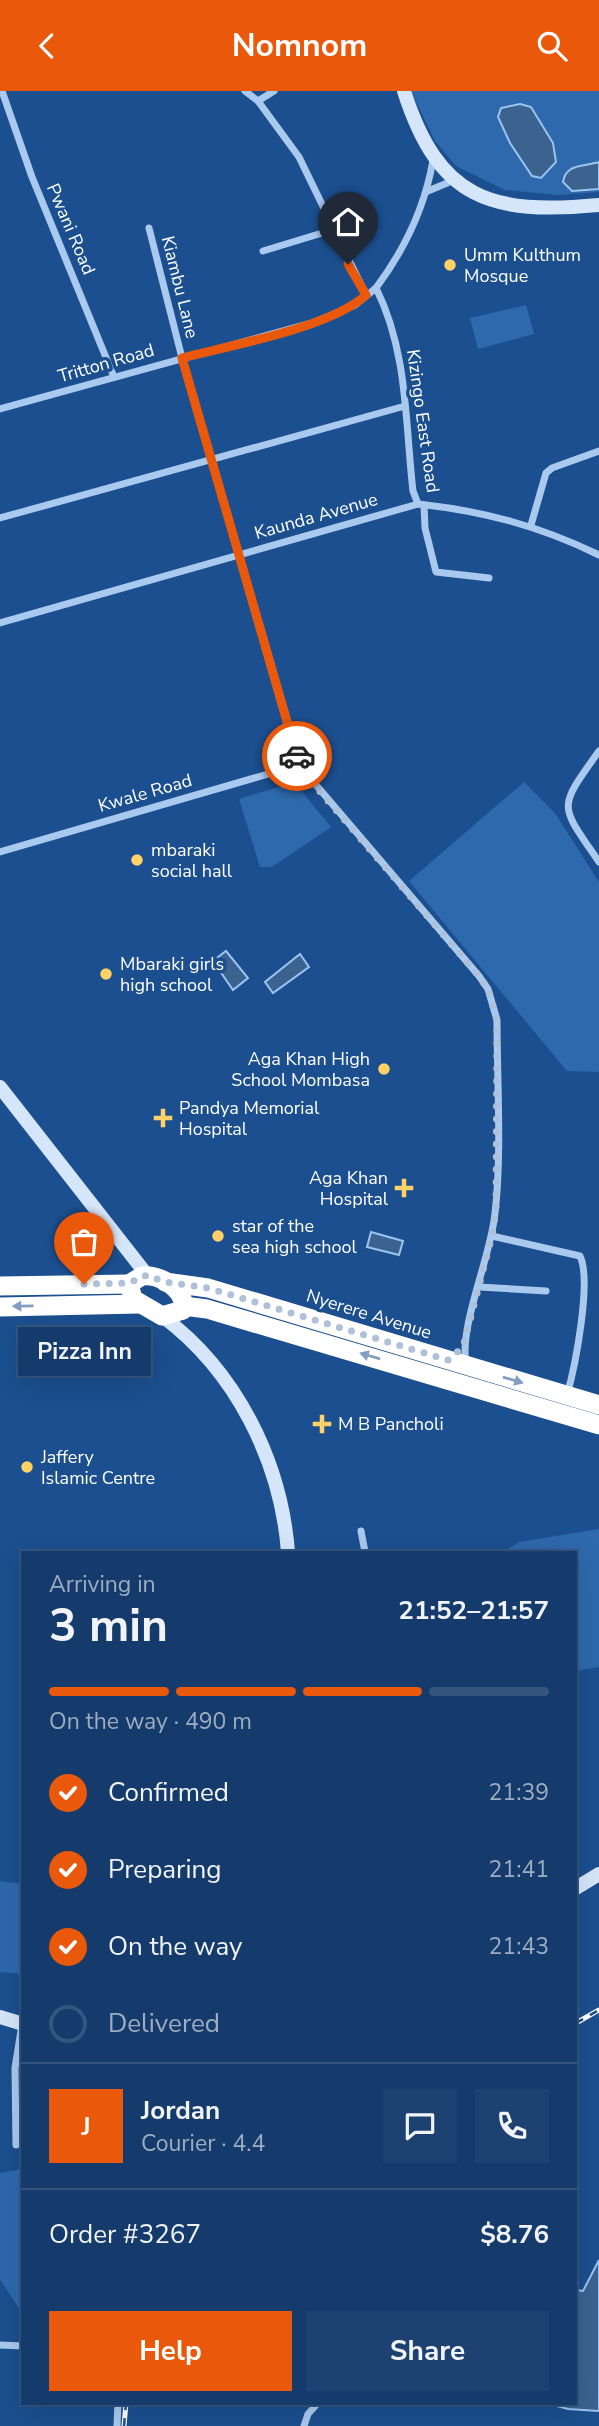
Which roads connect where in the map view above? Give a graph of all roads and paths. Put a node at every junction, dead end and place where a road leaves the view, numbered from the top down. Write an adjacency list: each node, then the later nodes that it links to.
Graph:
1 (2, 91): 16 (street, Pwani Road)
2 (245, 91): 5 (street)
3 (274, 91): 5 (street)
4 (404, 91): 6 (street)
5 (258, 101): 11 (street)
6 (433, 160): 7 (street); 8 (street)
7 (452, 181): 8 (street); 9 (street)
8 (428, 191): 13 (street)
9 (599, 205)
10 (149, 228): 15 (street, Kiambu Lane)
11 (332, 230): 12 (street); 14 (street)
12 (263, 251)
13 (376, 288): 14 (street, Tritton Road); 17 (street, Kizingo East Road)
14 (366, 295): 15 (street, Tritton Road)
15 (182, 358): 16 (street, Tritton Road); 20 (street, Kiambu Lane)
16 (114, 377): 18 (street, Tritton Road)
17 (405, 406): 20 (street); 21 (street, Kizingo East Road)
18 (0, 409)
19 (599, 451): 23 (street)
20 (211, 459): 22 (street); 24 (street, Kiambu Lane)
21 (421, 504): 23 (street, Kaunda Avenue); 24 (street, Kaunda Avenue); 26 (street, Kizingo East Road)
22 (0, 518)
23 (531, 525): 25 (street, Kaunda Avenue)
24 (238, 555): 27 (street, Kaunda Avenue); 29 (street, Kiambu Lane)
25 (599, 555)
26 (489, 578)
27 (0, 623)
28 (599, 751): 31 (street)
29 (299, 765): 30 (street, Kwale Road); 33 (street)
30 (0, 852)
31 (599, 862)
32 (0, 1087): 34 (street)
33 (492, 1236): 36 (street); 45 (street)
34 (143, 1280): 35 (highway, Nyerere Avenue); 38 (highway); 40 (highway); 42 (highway, Nyerere Avenue)
35 (0, 1286)
36 (479, 1287): 37 (street); 44 (street)
37 (546, 1291)
38 (140, 1304): 39 (highway, one-way to 39); 41 (highway)
39 (0, 1307)
40 (184, 1308): 41 (highway); 42 (highway, Nyerere Avenue); 43 (street)
41 (163, 1316): 43 (street)
42 (298, 1325): 44 (highway, Nyerere Avenue)
43 (190, 1336): 51 (street)
44 (457, 1367): 45 (highway, Nyerere Avenue, one-way to 45); 46 (highway, Nyerere Avenue)
45 (567, 1396): 47 (highway, Nyerere Avenue)
46 (524, 1405): 48 (highway); 49 (highway, Nyerere Avenue)
47 (599, 1405)
48 (599, 1416)
49 (599, 1425)
50 (361, 1531): 52 (street)
51 (288, 1551)
52 (365, 1551)
53 (599, 1874): 54 (street)
54 (577, 1887)
55 (11, 2022): 56 (street)
56 (16, 2145)
57 (0, 2345): 58 (street)
58 (21, 2346)
59 (118, 2405): 61 (street)
60 (316, 2405): 62 (street)
61 (117, 2426)
62 (304, 2426)

